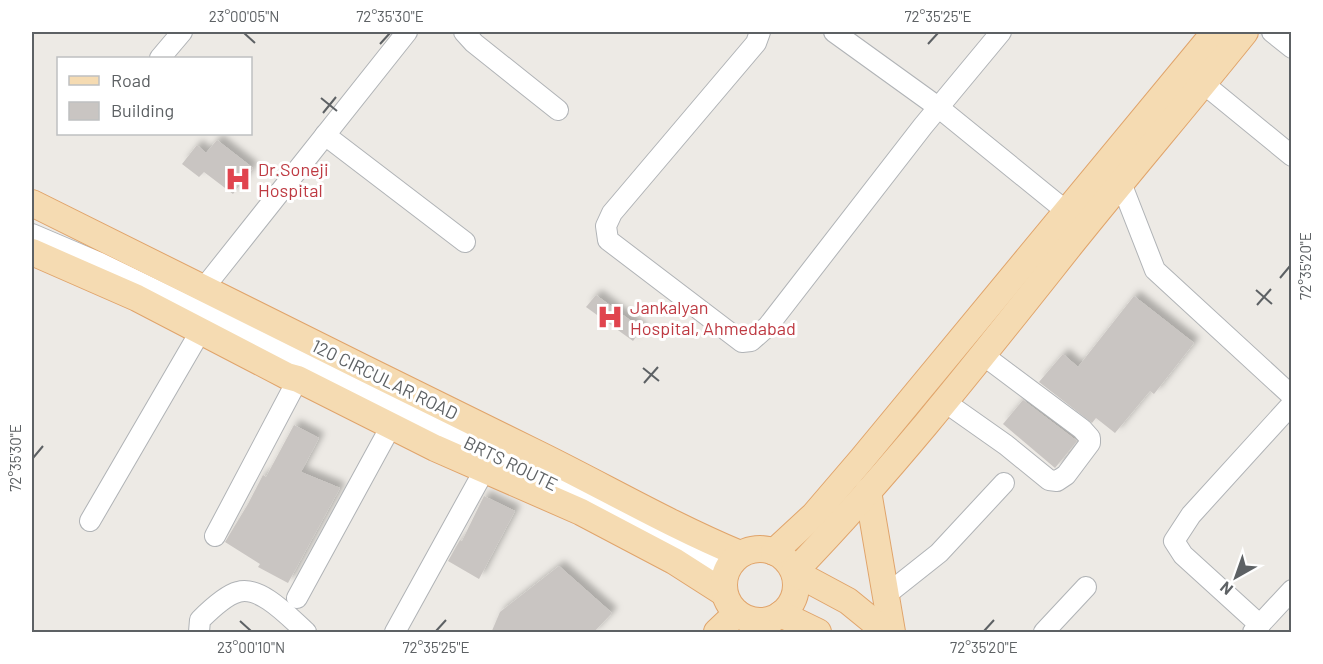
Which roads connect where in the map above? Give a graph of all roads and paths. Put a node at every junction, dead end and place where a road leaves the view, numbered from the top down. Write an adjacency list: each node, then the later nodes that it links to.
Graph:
1 (182, 32): 11 (street)
2 (407, 32): 15 (street)
3 (464, 32): 14 (street)
4 (760, 32): 13 (street)
5 (834, 32): 13 (street)
6 (1000, 32): 13 (street)
7 (1215, 32): 19 (main road)
8 (1245, 32): 12 (main road)
9 (1272, 32): 10 (street)
10 (1292, 48)
11 (161, 57)
12 (1204, 84): 16 (street); 17 (main road)
13 (938, 107): 19 (street)
14 (558, 110)
15 (325, 135): 22 (street); 25 (street)
16 (1292, 156)
17 (1121, 183): 27 (main road); 29 (street)
18 (32, 202): 25 (main road, 120 CIRCULAR ROAD)
19 (1066, 211): 38 (main road)
20 (32, 222): 24 (street)
21 (32, 234): 24 (street)
22 (465, 242)
23 (32, 252): 26 (main road)
24 (100, 263): 44 (street, BRTS ROUTE)
25 (203, 289): 44 (main road, 120 CIRCULAR ROAD)
26 (200, 332): 28 (main road); 36 (street)
27 (983, 355): 30 (main road); 30 (street)
28 (298, 379): 32 (main road); 37 (street)
29 (1292, 396)
30 (945, 402): 35 (main road)
31 (1292, 404): 45 (street)
32 (391, 426): 33 (main road); 43 (street)
33 (484, 469): 44 (main road); 48 (street)
34 (1004, 483): 42 (street)
35 (868, 491): 39 (main road); 42 (main road)
36 (90, 522)
37 (215, 536)
38 (774, 552): 39 (main road); 44 (main road)
39 (794, 572): 44 (main road); 51 (main road)
40 (1086, 588): 53 (street)
41 (1292, 590): 45 (street)
42 (886, 595): 52 (main road)
43 (297, 597)
44 (746, 600): 49 (main road); 50 (main road)
45 (1257, 629)
46 (200, 633): 47 (street)
47 (306, 633)
48 (395, 633)
49 (717, 633)
50 (818, 633)
51 (886, 633)
52 (892, 633)
53 (1044, 633)

